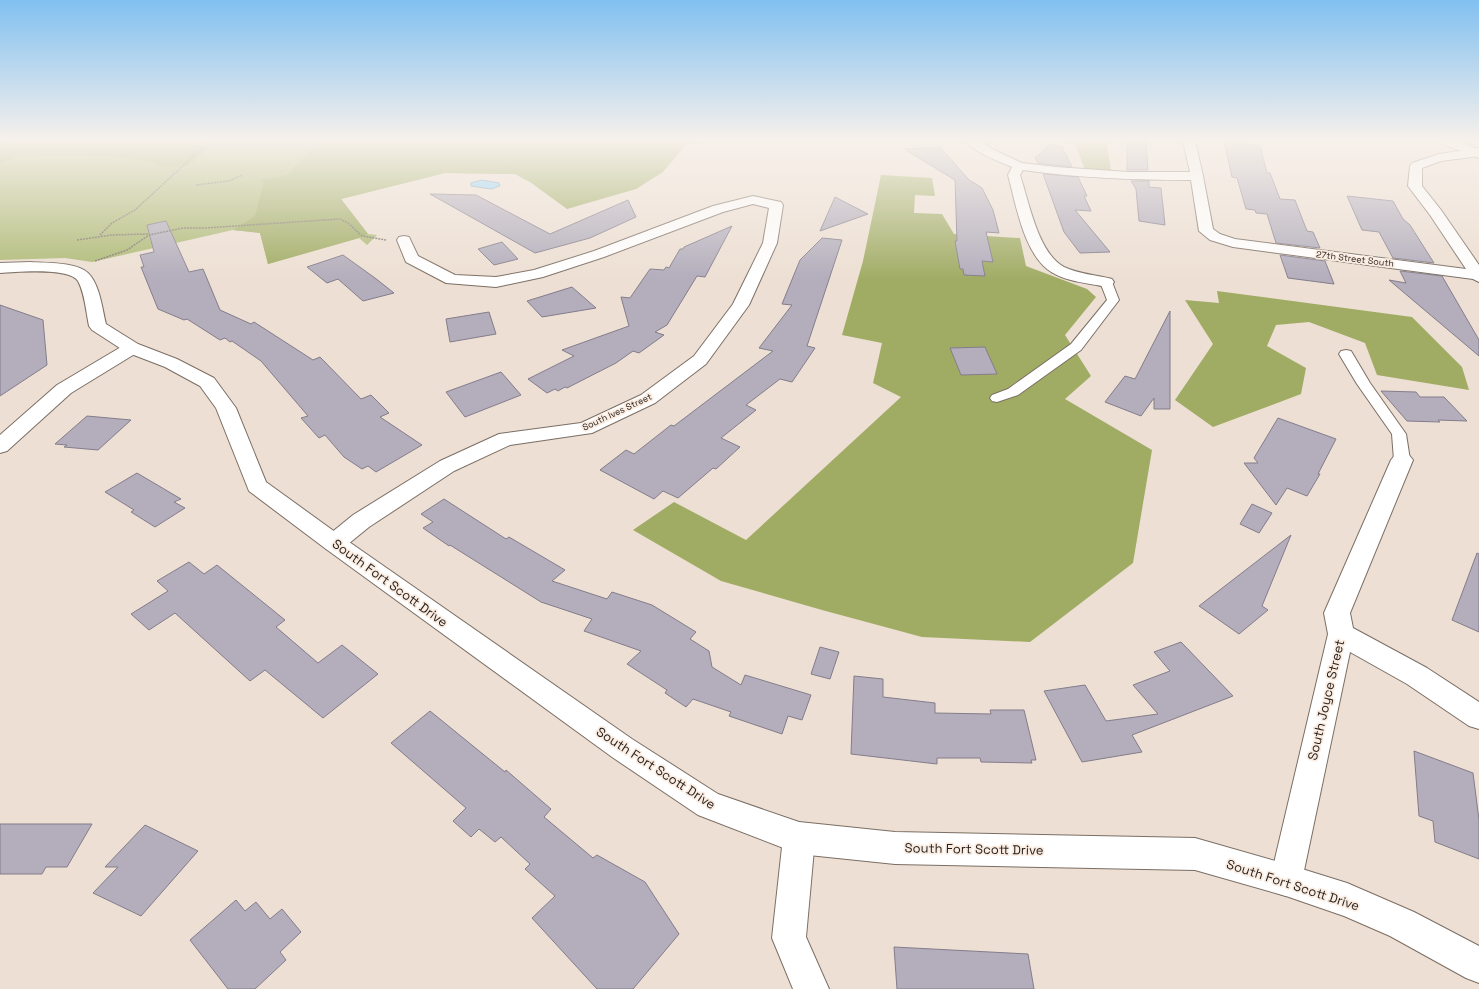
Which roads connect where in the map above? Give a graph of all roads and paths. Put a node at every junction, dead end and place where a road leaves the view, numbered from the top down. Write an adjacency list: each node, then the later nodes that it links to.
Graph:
1 (160, 187): 6 (path)
2 (1018, 187): 12 (street)
3 (1199, 187): 11 (street, 27th Street South)
4 (1416, 187): 11 (street)
5 (149, 234): 6 (path); 8 (path); 9 (path)
6 (100, 235): 7 (path)
7 (77, 240)
8 (404, 240): 18 (street, South Ives Street)
9 (92, 262)
10 (0, 268): 13 (street, South Fort Scott Drive)
11 (1478, 276)
12 (1106, 282): 15 (lane)
13 (132, 348): 16 (street); 18 (street, South Fort Scott Drive)
14 (1346, 354): 17 (lane)
15 (997, 398)
16 (0, 446)
17 (1402, 460): 19 (street, South Joyce Street)
18 (334, 543): 21 (street, South Fort Scott Drive)
19 (1341, 634): 20 (street); 22 (street, South Joyce Street)
20 (1479, 717)
21 (799, 838): 22 (street, South Fort Scott Drive); 24 (street)
22 (1286, 880): 23 (street, South Fort Scott Drive)
23 (1479, 965)
24 (811, 989)

